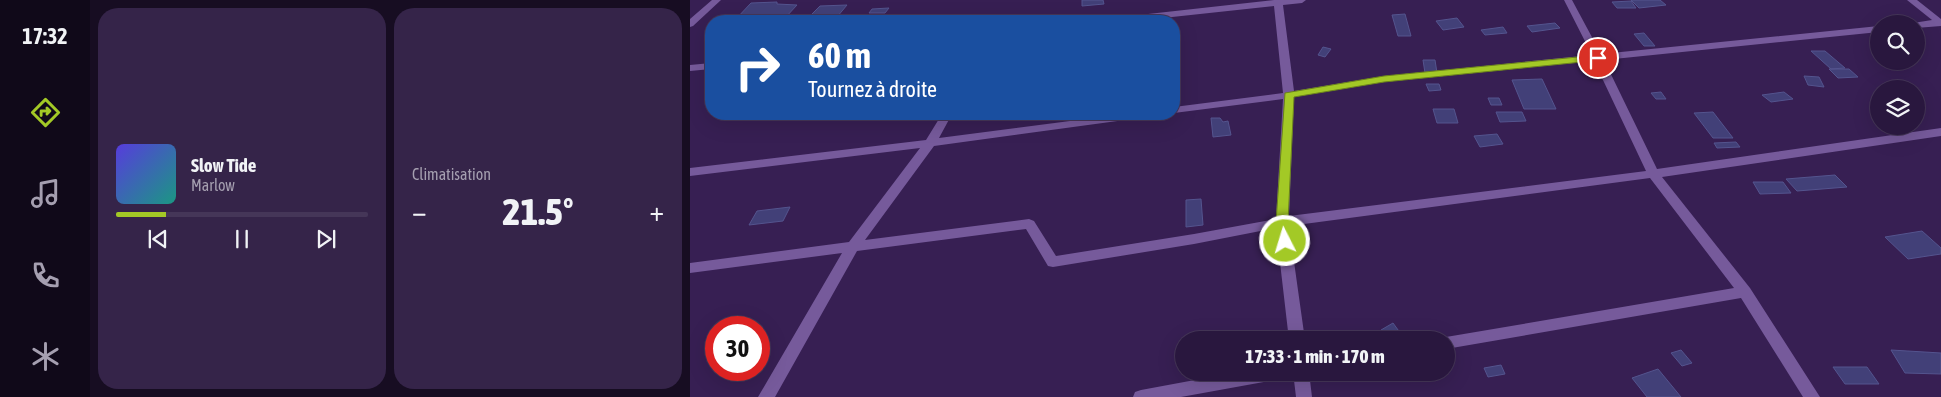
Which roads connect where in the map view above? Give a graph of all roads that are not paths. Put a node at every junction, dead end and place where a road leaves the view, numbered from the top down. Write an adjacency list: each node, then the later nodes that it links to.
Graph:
1 (716, 0): 8 (street)
2 (1302, 0): 5 (street)
3 (1568, 0): 11 (street)
4 (1911, 0): 7 (street)
5 (1278, 1): 6 (street); 14 (street)
6 (1162, 15)
7 (1941, 23): 9 (street)
8 (690, 24)
9 (1925, 24)
10 (1870, 30): 11 (street)
11 (1598, 58): 14 (street); 21 (street)
12 (705, 67): 13 (street)
13 (690, 68)
14 (1289, 95): 15 (street); 22 (street)
15 (1180, 109)
16 (943, 120): 19 (street)
17 (1102, 120): 19 (street)
18 (1941, 132): 21 (street)
19 (930, 143): 20 (street); 23 (street)
20 (690, 172)
21 (1653, 174): 22 (street); 25 (street)
22 (1282, 222): 23 (street); 26 (street)
23 (854, 247): 24 (street); 30 (street)
24 (690, 268)
25 (1745, 292): 27 (street); 33 (street)
26 (1296, 331)
27 (1455, 341)
28 (1230, 381): 31 (street)
29 (1303, 381): 32 (street)
30 (766, 397)
31 (1141, 397)
32 (1304, 397)
33 (1812, 397)

